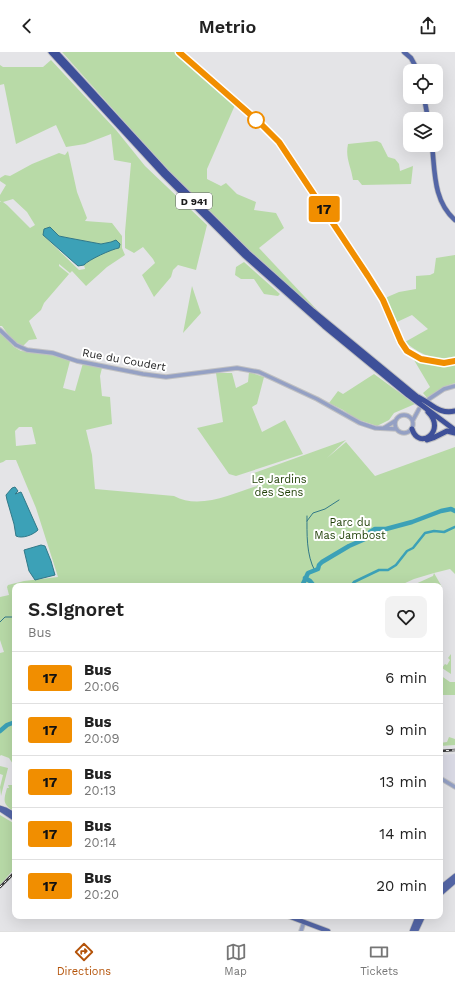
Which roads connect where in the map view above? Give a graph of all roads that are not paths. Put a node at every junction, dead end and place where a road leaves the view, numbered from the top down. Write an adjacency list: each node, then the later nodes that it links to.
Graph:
1 (51, 52): 11 (highway, D 941)
2 (56, 52): 9 (highway, D 941)
3 (404, 52): 4 (main road)
4 (414, 64)
5 (433, 152): 6 (main road)
6 (455, 220)
7 (0, 330): 17 (street, Rue du Coudert)
8 (455, 386): 10 (street)
9 (417, 396): 12 (highway); 16 (highway, D 941)
10 (429, 399)
11 (424, 406): 19 (highway); 20 (highway, D 941)
12 (455, 411)
13 (408, 415): 14 (street); 14 (street); 15 (street)
14 (413, 420): 19 (street)
15 (395, 421): 17 (street); 18 (street)
16 (455, 426)
17 (383, 428): 18 (street, Rue du Coudert)
18 (396, 429): 21 (street)
19 (412, 429): 21 (street)
20 (455, 432): 21 (highway)
21 (408, 433)
22 (443, 780): 23 (street)
23 (455, 787)
24 (0, 809): 25 (main road); 26 (main road)
25 (12, 813)
26 (12, 817)
27 (455, 876): 29 (main road)
28 (455, 881): 30 (main road)
29 (443, 886)
30 (443, 891)
31 (296, 919): 34 (main road)
32 (417, 919): 37 (main road)
33 (422, 919): 38 (main road)
34 (304, 922): 35 (street); 36 (main road)
35 (302, 931)
36 (328, 931)
37 (412, 931)
38 (416, 931)

